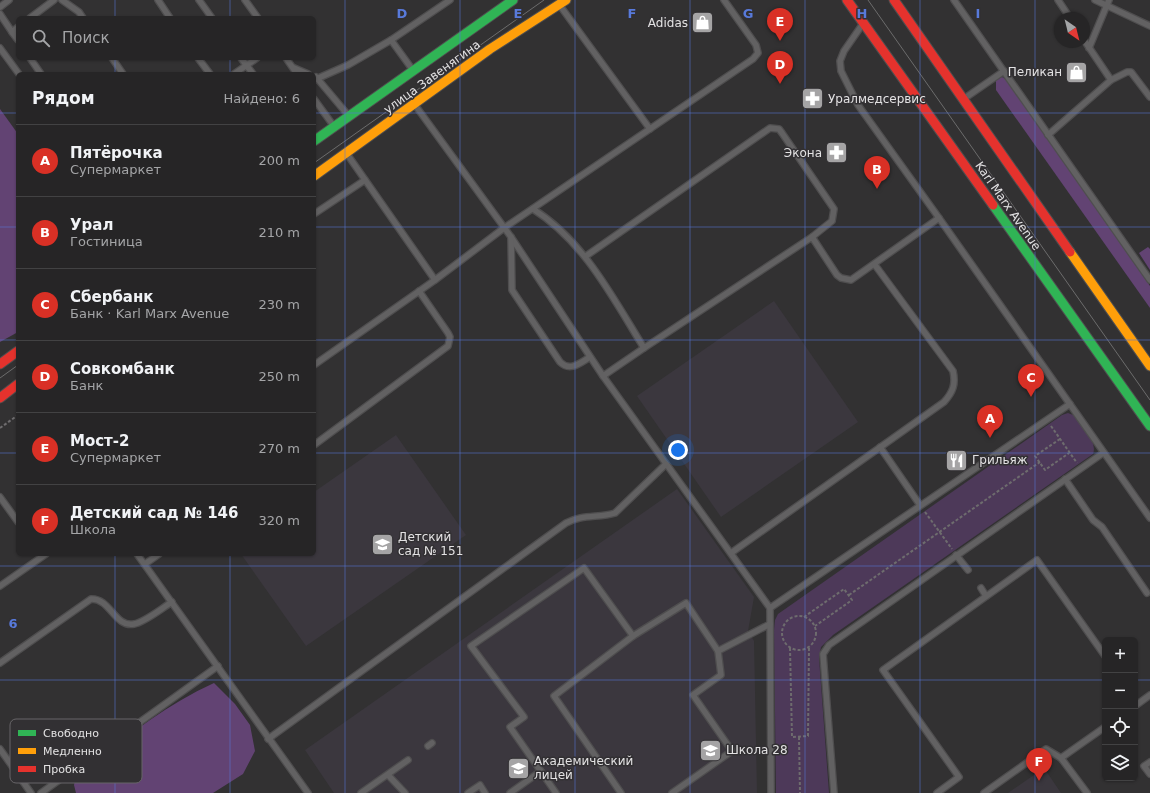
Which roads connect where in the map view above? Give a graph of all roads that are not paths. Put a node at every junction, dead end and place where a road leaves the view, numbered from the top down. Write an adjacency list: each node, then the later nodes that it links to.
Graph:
1 (9, 0): 17 (lane)
2 (54, 0): 20 (lane)
3 (62, 0): 21 (lane)
4 (158, 0): 22 (lane)
5 (199, 0): 23 (lane)
6 (245, 0): 24 (lane)
7 (450, 0): 30 (lane)
8 (513, 0): 42 (main road, улица Завенягина)
9 (724, 0): 61 (lane)
10 (847, 0): 25 (main road, Karl Marx Avenue)
11 (894, 0): 56 (main road, Karl Marx Avenue)
12 (954, 0): 43 (lane)
13 (1058, 0): 18 (lane)
14 (1095, 0): 16 (lane)
15 (563, 2): 58 (main road, улица Завенягина); 61 (lane)
16 (1108, 3): 26 (lane); 31 (lane)
17 (0, 7)
18 (1066, 12)
19 (0, 14): 28 (lane)
20 (33, 16)
21 (82, 16)
22 (169, 16)
23 (211, 16)
24 (257, 16)
25 (863, 23): 69 (lane); 88 (main road, Karl Marx Avenue)
26 (1150, 26)
27 (16, 29): 28 (lane)
28 (12, 32): 29 (lane)
29 (16, 37)
30 (391, 40): 42 (lane); 52 (lane)
31 (1090, 46)
32 (0, 48): 44 (lane)
33 (1089, 48): 54 (lane)
34 (31, 60): 45 (lane)
35 (113, 60): 46 (lane)
36 (200, 60): 47 (lane)
37 (242, 60): 40 (lane)
38 (254, 60): 40 (lane)
39 (287, 60): 41 (lane)
40 (246, 65): 48 (lane); 49 (lane)
41 (293, 68): 50 (lane); 51 (lane)
42 (413, 71): 59 (main road, улица Завенягина)
43 (1004, 71): 56 (lane); 62 (lane)
44 (18, 72)
45 (40, 72)
46 (122, 72)
47 (208, 72)
48 (237, 72)
49 (251, 72)
50 (296, 72)
51 (303, 72)
52 (316, 78)
53 (316, 79): 59 (lane)
54 (1111, 80): 55 (lane); 62 (lane)
55 (1150, 96)
56 (964, 99): 83 (main road, Karl Marx Avenue)
57 (316, 102): 60 (lane)
58 (415, 104): 64 (main road, улица Завенягина); 70 (lane)
59 (349, 116): 60 (main road, улица Завенягина)
60 (334, 127): 63 (main road, улица Завенягина)
61 (650, 129): 67 (lane)
62 (1048, 135): 76 (lane)
63 (316, 140)
64 (346, 154): 65 (main road, улица Завенягина); 66 (lane)
65 (316, 175)
66 (365, 180): 68 (lane); 75 (lane)
67 (533, 208): 70 (lane); 73 (lane)
68 (316, 213)
69 (939, 218): 74 (lane); 87 (lane)
70 (504, 228): 72 (lane); 75 (lane)
71 (812, 236): 73 (lane); 74 (lane); 78 (lane)
72 (511, 237): 80 (lane); 80 (lane)
73 (586, 256): 78 (lane)
74 (875, 264): 90 (lane)
75 (435, 280): 77 (lane)
76 (1150, 280)
77 (419, 291): 82 (lane); 89 (lane)
78 (644, 348): 84 (lane)
79 (16, 352): 81 (main road)
80 (590, 357): 84 (lane)
81 (0, 364)
82 (316, 364)
83 (1150, 366)
84 (603, 376): 92 (lane)
85 (16, 386): 86 (main road)
86 (0, 398)
87 (1070, 404): 91 (lane); 95 (lane)
88 (1150, 426)
89 (316, 444)
90 (880, 447): 95 (lane); 98 (lane)
91 (1103, 453): 93 (lane); 96 (lane)
92 (666, 464): 98 (lane); 121 (lane)
93 (1065, 480): 99 (lane); 107 (lane)
94 (0, 497): 97 (lane)
95 (920, 505): 110 (lane)
96 (1150, 518)
97 (16, 519)
98 (731, 553): 110 (lane)
99 (956, 555): 104 (lane); 144 (lane)
100 (43, 556): 105 (lane)
101 (139, 556): 103 (lane)
102 (156, 556): 103 (lane)
103 (145, 564): 109 (lane)
104 (968, 570)
105 (0, 586)
106 (980, 588): 108 (lane)
107 (1147, 593)
108 (986, 596): 114 (lane); 145 (lane)
109 (172, 602): 115 (lane); 116 (lane)
110 (770, 608): 111 (lane)
111 (770, 624): 113 (lane); 143 (lane)
112 (633, 636): 113 (lane); 127 (lane); 141 (lane)
113 (718, 651): 142 (lane)
114 (1102, 652)
115 (0, 663)
116 (218, 666): 119 (lane); 121 (lane)
117 (1150, 695): 118 (lane)
118 (1138, 701)
119 (142, 721)
120 (1102, 729): 123 (lane)
121 (268, 739): 134 (lane)
122 (0, 749): 126 (lane)
123 (1061, 758): 146 (lane); 147 (lane)
124 (408, 760): 129 (lane)
125 (1150, 762): 128 (lane)
126 (10, 763)
127 (540, 771): 139 (lane); 140 (lane)
128 (1150, 774)
129 (388, 775): 135 (lane); 136 (lane)
130 (24, 783): 132 (lane)
131 (56, 783): 133 (lane)
132 (31, 793)
133 (42, 793)
134 (308, 793)
135 (361, 793)
136 (405, 793)
137 (468, 793): 138 (lane)
138 (485, 793)
139 (510, 793)
140 (556, 793)
141 (621, 793)
142 (672, 793)
143 (771, 793)
144 (834, 793)
145 (937, 793)
146 (984, 793)
147 (1087, 793)

